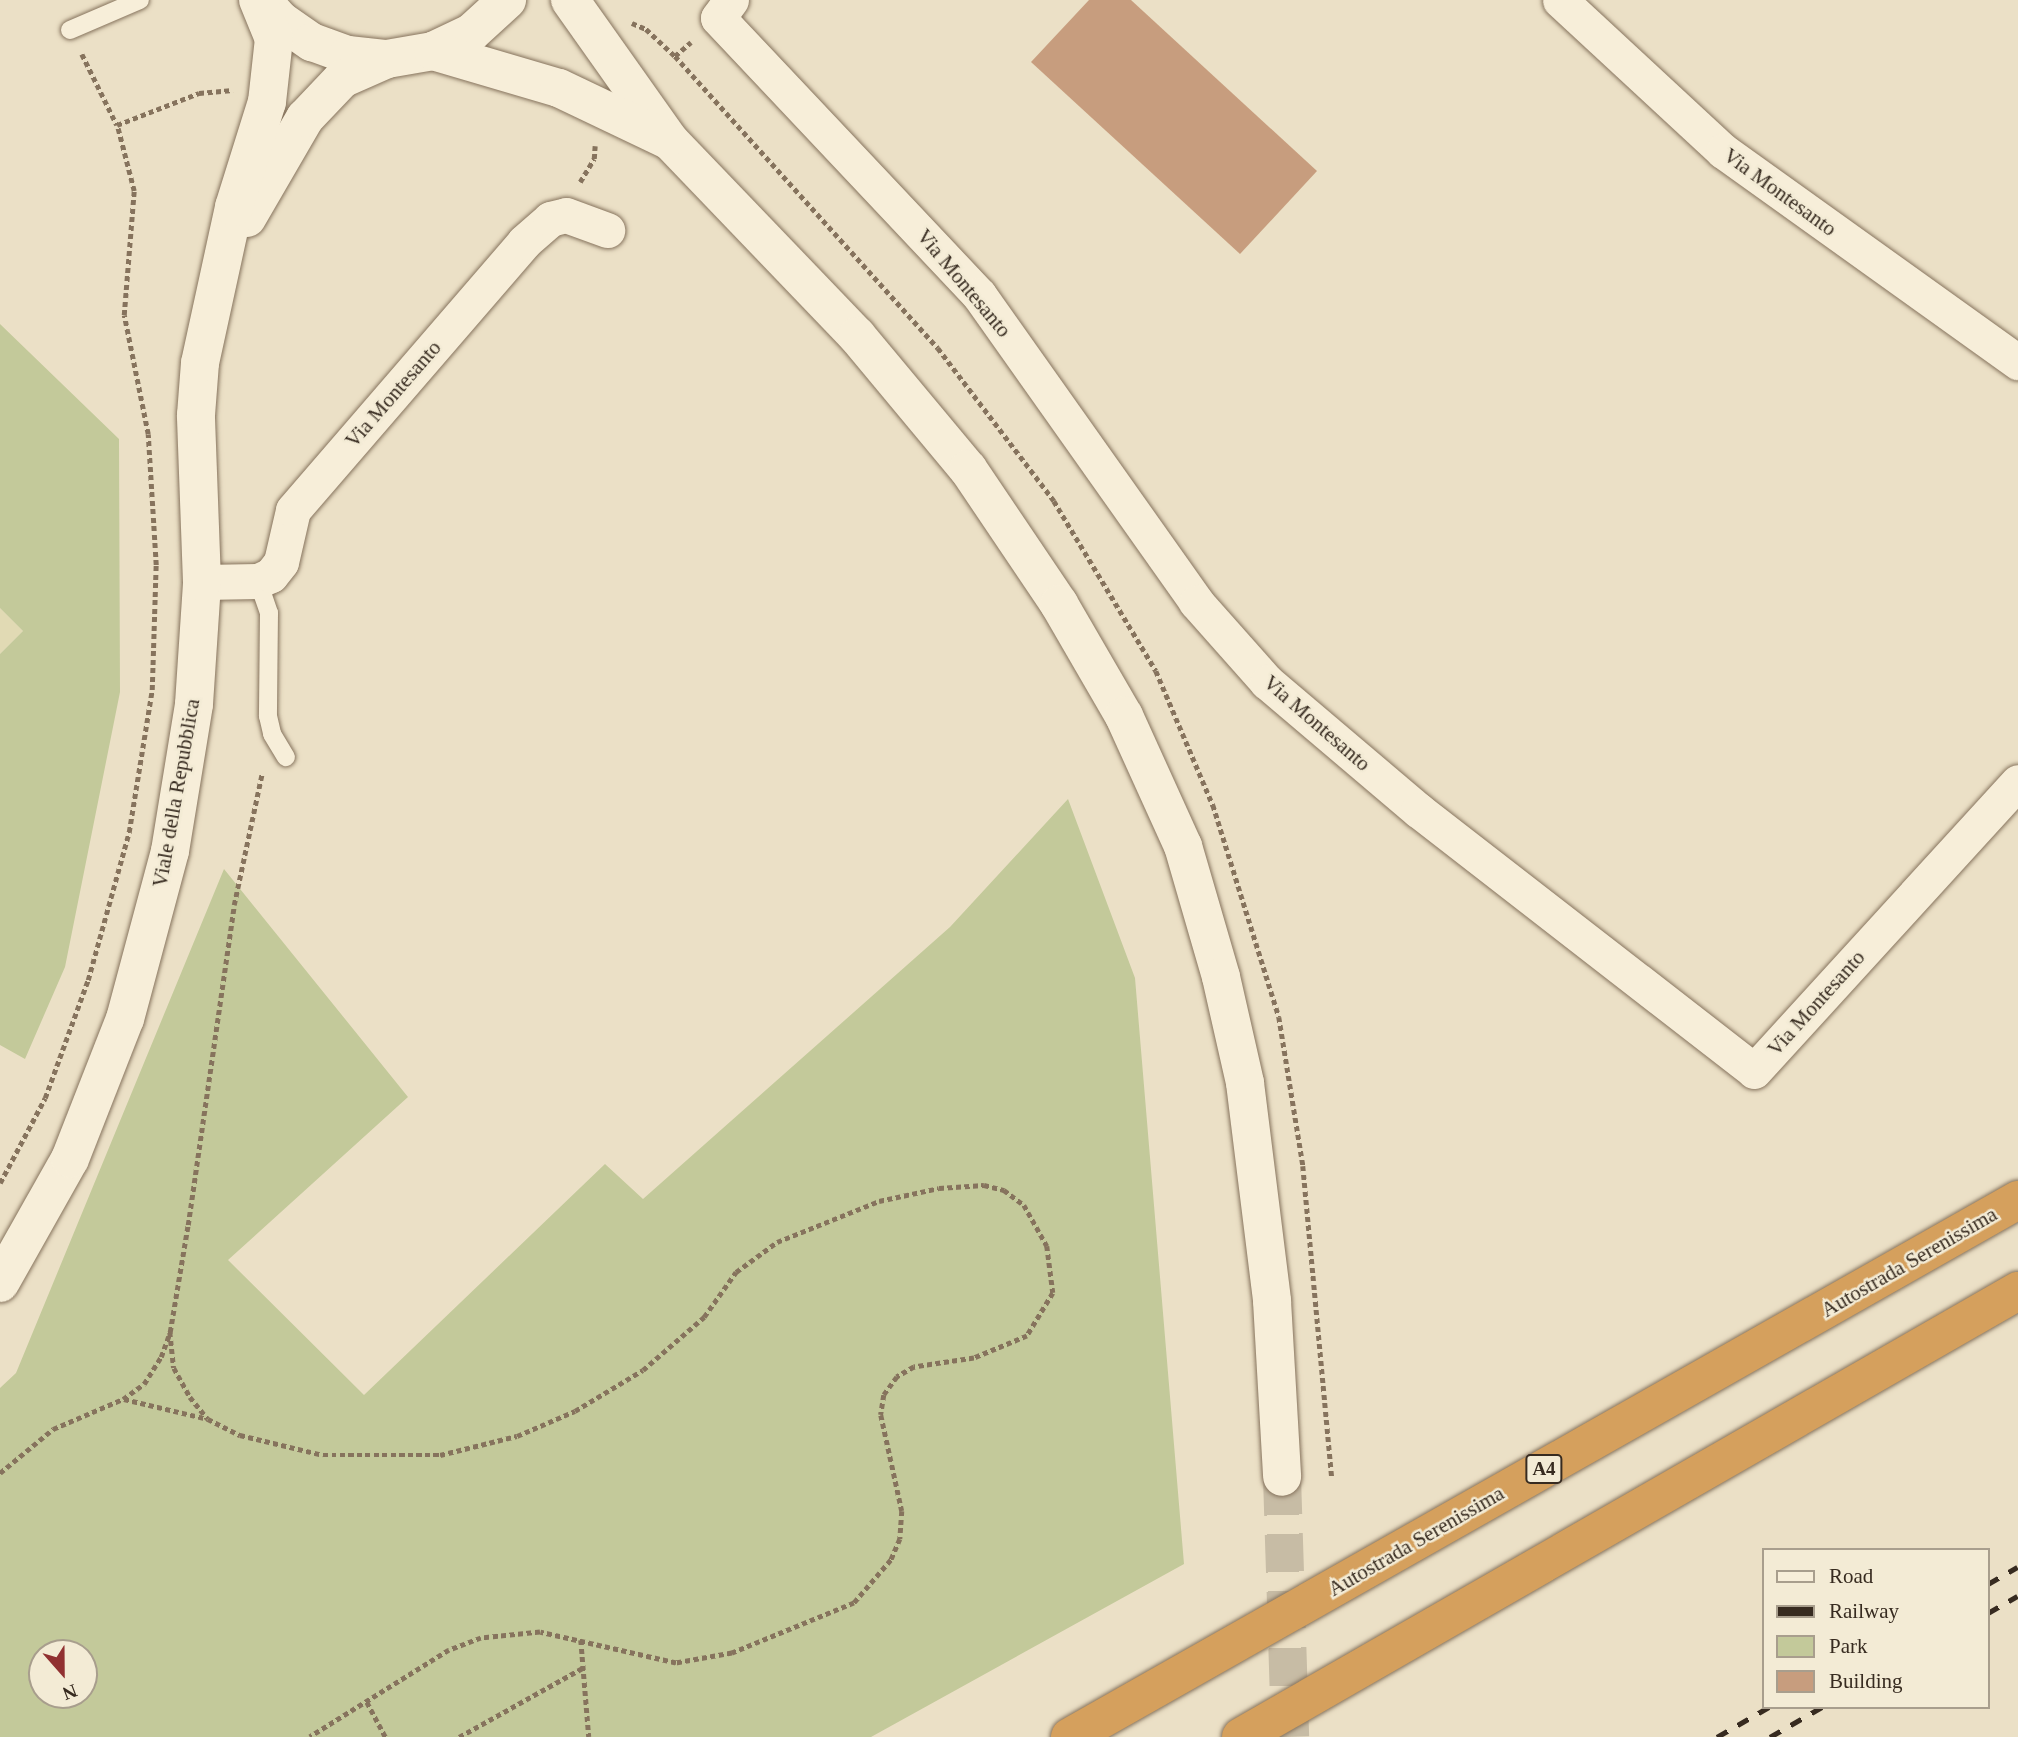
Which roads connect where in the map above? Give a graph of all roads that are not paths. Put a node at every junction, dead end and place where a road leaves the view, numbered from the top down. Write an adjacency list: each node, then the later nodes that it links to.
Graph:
1 (140, 0): 7 (lane)
2 (260, 0): 9 (street); 12 (street, Viale della Repubblica)
3 (507, 0): 8 (street)
4 (570, 0): 10 (street)
5 (731, 0): 17 (street, Via Montesanto)
6 (1560, 0): 13 (street, Via Montesanto)
7 (70, 30)
8 (433, 51): 9 (street); 10 (street)
9 (387, 59): 12 (street, Viale della Repubblica)
10 (670, 141): 21 (street)
11 (607, 230): 15 (street, Via Montesanto)
12 (219, 273): 14 (street, Viale della Repubblica)
13 (2018, 362)
14 (202, 582): 15 (street); 19 (street, Viale della Repubblica)
15 (258, 582): 16 (lane)
16 (286, 757)
17 (2018, 782)
18 (2018, 1200): 22 (highway, Autostrada Serenissima / A4)
19 (0, 1283)
20 (2018, 1291): 23 (highway)
21 (1282, 1477)
22 (1070, 1737)
23 (1241, 1737)

